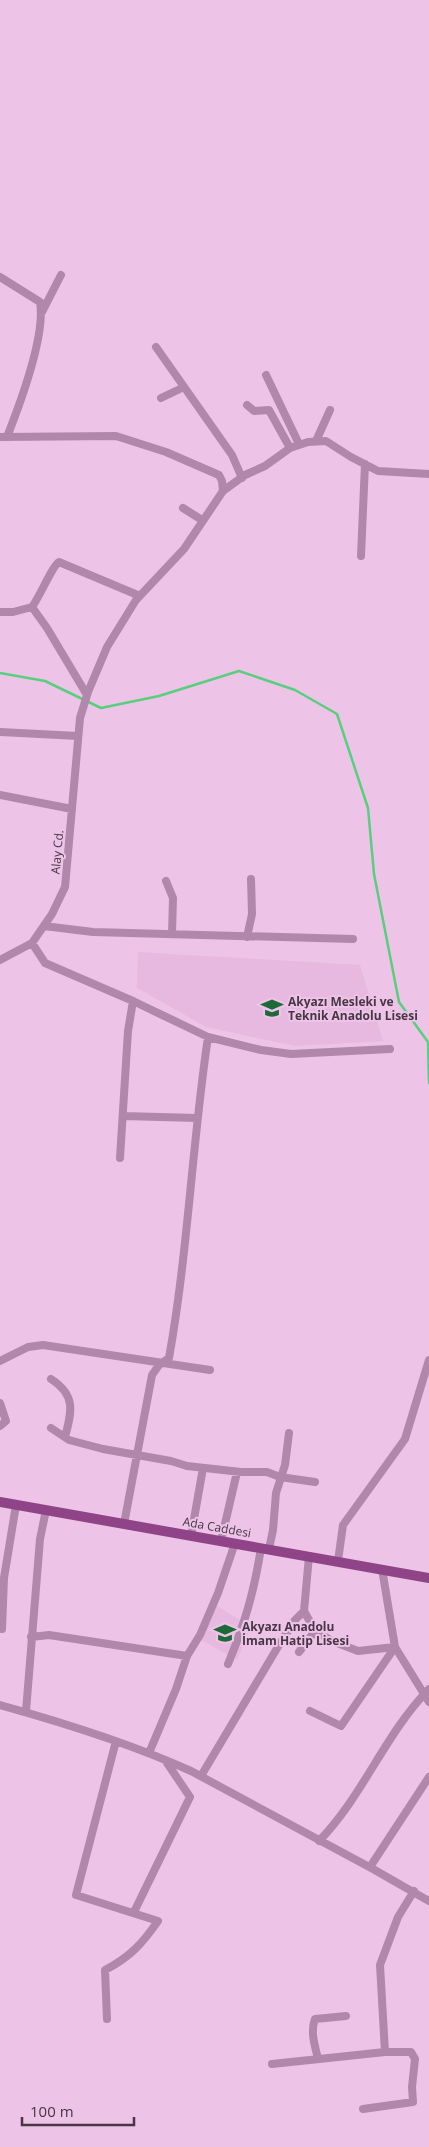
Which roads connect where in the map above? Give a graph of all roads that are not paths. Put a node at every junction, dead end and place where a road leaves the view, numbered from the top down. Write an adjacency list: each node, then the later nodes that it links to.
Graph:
1 (61, 275): 3 (street)
2 (0, 277): 3 (street)
3 (42, 312): 10 (street)
4 (156, 347): 6 (street)
5 (266, 375): 12 (street)
6 (184, 387): 7 (street); 16 (street)
7 (161, 398)
8 (247, 405): 13 (street)
9 (330, 410): 11 (street)
10 (3, 437): 17 (street)
11 (316, 441): 12 (street, Alay Cd.); 14 (street)
12 (299, 444): 13 (street, Alay Cd.)
13 (290, 448): 16 (street, Alay Cd.)
14 (365, 464): 15 (street); 20 (street)
15 (429, 474)
16 (242, 478): 17 (street, Alay Cd.)
17 (223, 491): 19 (street, Alay Cd.)
18 (183, 508): 19 (street)
19 (202, 520): 21 (street, Alay Cd.)
20 (361, 556)
21 (140, 596): 22 (street); 24 (street, Alay Cd.)
22 (32, 607): 23 (street); 24 (street)
23 (0, 612)
24 (87, 694): 26 (street, Alay Cd.)
25 (0, 732): 26 (street)
26 (78, 736): 28 (street, Alay Cd.)
27 (0, 795): 28 (street)
28 (72, 809): 31 (street, Alay Cd.)
29 (251, 879): 33 (street)
30 (166, 881): 32 (street)
31 (44, 926): 32 (street); 35 (street, Alay Cd.)
32 (172, 934): 33 (street)
33 (248, 937): 34 (street)
34 (353, 939)
35 (32, 943): 36 (street, Alay Cd.); 37 (street)
36 (0, 960)
37 (133, 1001): 38 (street); 40 (street)
38 (208, 1037): 39 (street); 41 (street)
39 (390, 1049)
40 (123, 1116): 41 (street); 42 (street)
41 (197, 1118): 45 (street)
42 (120, 1158)
43 (429, 1360): 48 (street)
44 (0, 1361): 45 (street)
45 (164, 1362): 46 (street); 54 (street)
46 (210, 1370)
47 (51, 1379): 53 (street)
48 (425, 1388): 68 (street)
49 (0, 1403): 50 (street)
50 (0, 1426)
51 (51, 1428): 53 (street)
52 (289, 1433): 57 (street)
53 (65, 1437): 54 (street)
54 (137, 1455): 55 (street); 62 (street)
55 (202, 1468): 56 (street); 63 (street)
56 (237, 1472): 57 (street); 64 (street)
57 (280, 1477): 58 (street); 66 (street)
58 (315, 1482)
59 (0, 1502): 60 (main road, Ada Caddesi)
60 (16, 1505): 61 (main road, Ada Caddesi); 72 (street)
61 (46, 1510): 62 (main road, Ada Caddesi); 74 (street)
62 (124, 1524): 63 (main road, Ada Caddesi)
63 (191, 1536): 64 (main road, Ada Caddesi)
64 (222, 1541): 65 (main road, Ada Caddesi)
65 (235, 1543): 66 (main road, Ada Caddesi); 77 (street)
66 (265, 1549): 67 (main road, Ada Caddesi); 78 (street)
67 (309, 1556): 68 (main road, Ada Caddesi); 71 (street)
68 (338, 1561): 69 (main road, Ada Caddesi)
69 (382, 1569): 70 (main road, Ada Caddesi); 75 (street)
70 (429, 1578)
71 (304, 1611): 73 (street); 87 (street)
72 (2, 1629)
73 (315, 1632): 75 (street); 76 (street)
74 (31, 1637): 77 (street); 82 (street)
75 (395, 1647): 79 (street); 83 (street)
76 (299, 1652)
77 (186, 1656): 85 (street)
78 (228, 1664)
79 (427, 1692): 80 (street); 89 (street)
80 (429, 1702)
81 (0, 1705): 82 (street)
82 (26, 1711): 84 (street)
83 (310, 1711)
84 (116, 1741): 85 (street); 93 (street)
85 (149, 1753): 86 (street)
86 (164, 1758): 87 (street); 93 (street)
87 (202, 1776): 89 (street)
88 (429, 1777): 90 (street)
89 (319, 1841): 90 (street)
90 (370, 1867): 91 (street)
91 (414, 1891): 92 (street); 96 (street)
92 (429, 1901)
93 (134, 1912): 95 (street)
94 (346, 2016): 97 (street)
95 (107, 2019)
96 (385, 2052): 97 (street); 99 (street)
97 (318, 2060): 98 (street)
98 (272, 2064)
99 (363, 2109)

